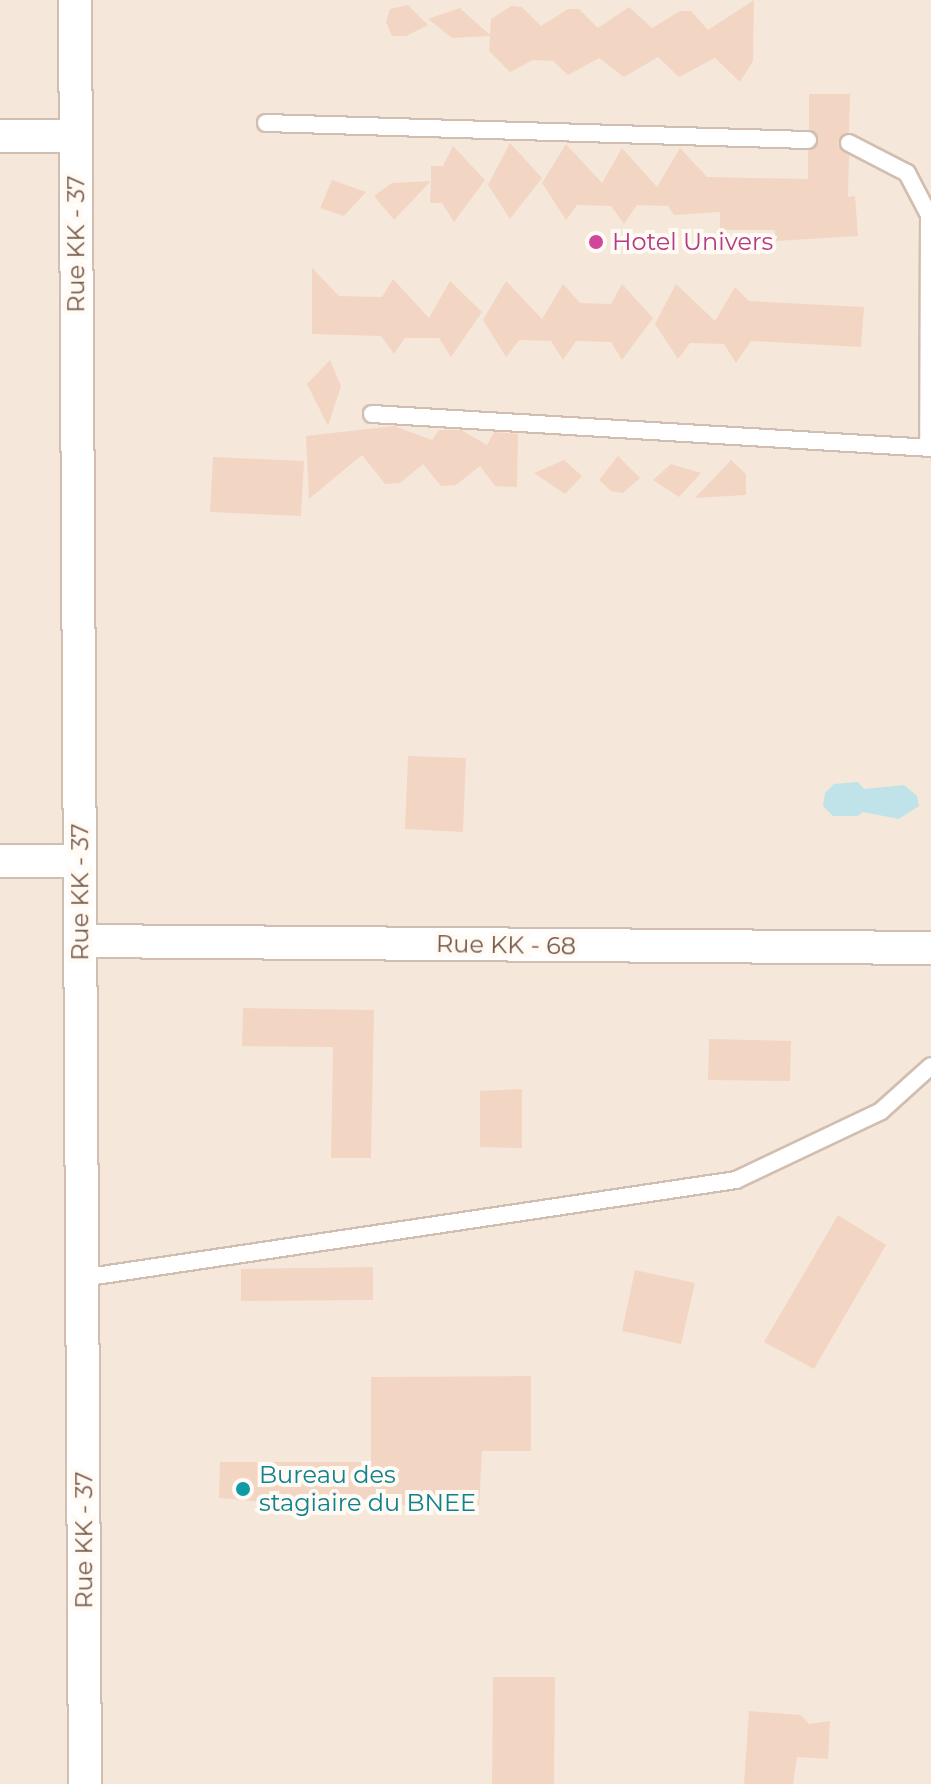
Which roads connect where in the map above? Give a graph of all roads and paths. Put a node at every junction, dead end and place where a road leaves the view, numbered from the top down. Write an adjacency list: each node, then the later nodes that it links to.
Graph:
1 (75, 0): 4 (street, Rue KK - 37)
2 (266, 123): 5 (lane)
3 (0, 136): 4 (street)
4 (75, 136): 10 (street, Rue KK - 37)
5 (808, 140)
6 (849, 143): 8 (lane)
7 (372, 414): 8 (lane)
8 (930, 448)
9 (0, 861): 10 (street)
10 (80, 861): 11 (street, Rue KK - 37)
11 (80, 941): 12 (street, Rue KK - 68); 14 (street, Rue KK - 37)
12 (931, 948)
13 (931, 1066): 14 (lane)
14 (82, 1278): 15 (street, Rue KK - 37)
15 (85, 1784)

